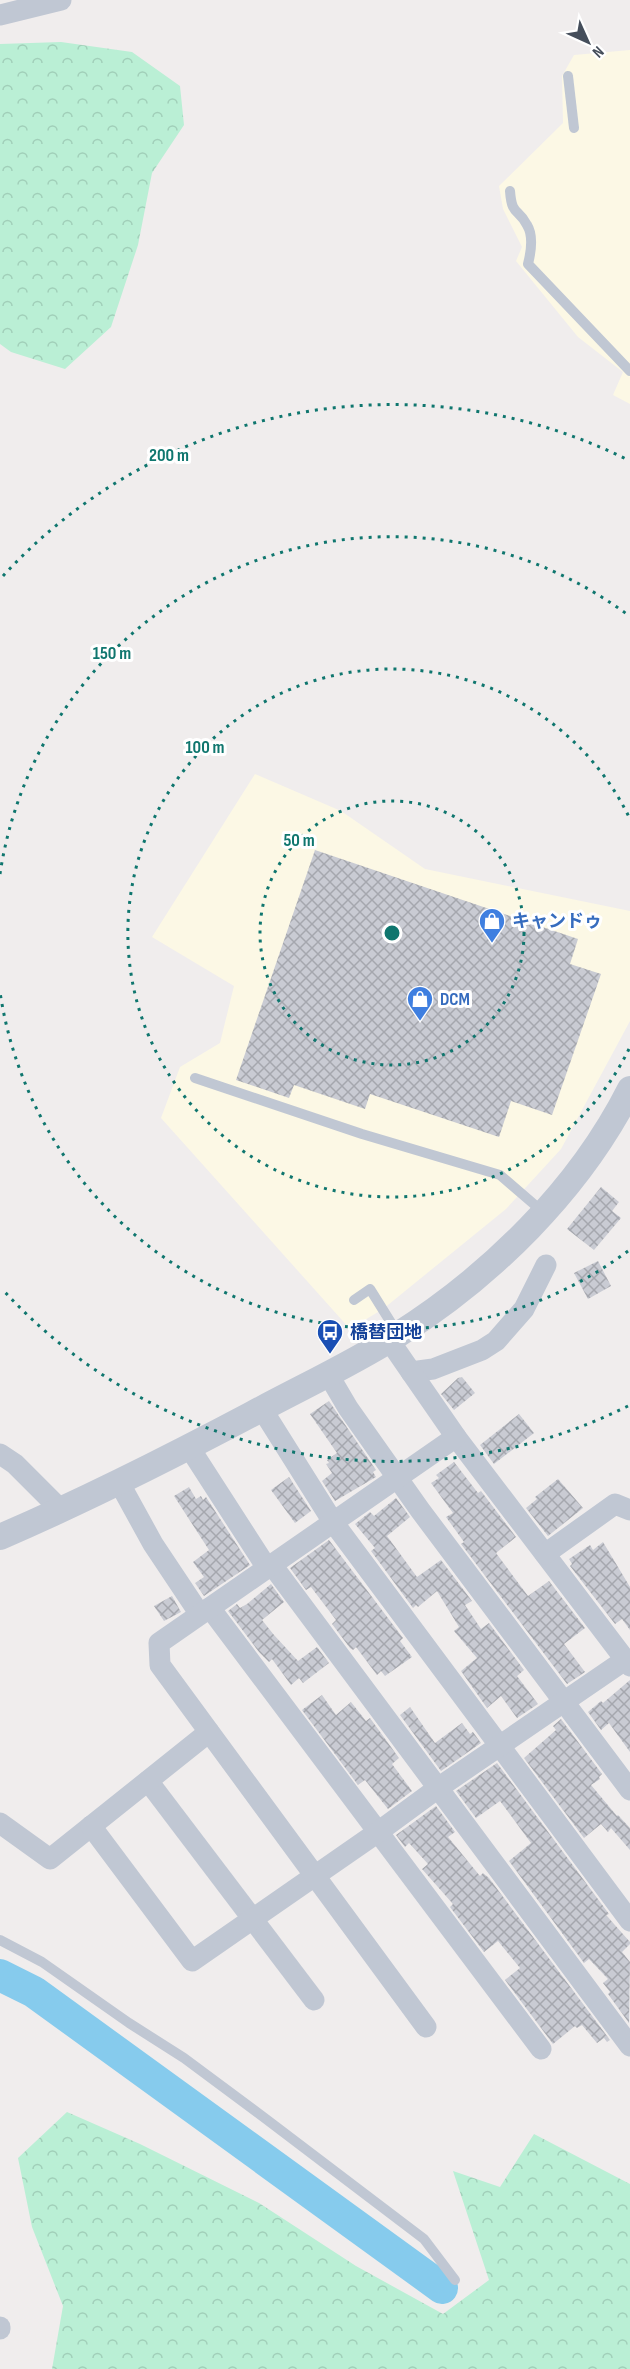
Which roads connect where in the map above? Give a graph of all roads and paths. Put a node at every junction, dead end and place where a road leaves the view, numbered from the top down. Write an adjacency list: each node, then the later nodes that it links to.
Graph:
1 (61, 0): 2 (street)
2 (0, 15)
3 (568, 76): 4 (lane)
4 (574, 128)
5 (510, 191): 6 (lane)
6 (630, 371)
7 (195, 1078): 9 (lane)
8 (630, 1089): 9 (street)
9 (543, 1212): 12 (street)
10 (546, 1265): 13 (street)
11 (354, 1300): 12 (lane)
12 (394, 1337): 13 (street); 14 (street)
13 (411, 1371): 16 (street)
14 (328, 1374): 15 (street); 19 (street)
15 (262, 1409): 17 (street); 23 (street)
16 (456, 1437): 19 (street); 25 (street)
17 (189, 1447): 20 (street); 26 (street)
18 (0, 1454): 22 (street)
19 (397, 1477): 23 (street); 29 (street)
20 (120, 1484): 22 (street); 27 (street)
21 (630, 1510): 25 (street)
22 (62, 1511): 24 (street)
23 (333, 1522): 26 (street); 31 (street)
24 (0, 1537)
25 (545, 1554): 28 (street)
26 (269, 1566): 27 (street); 33 (street)
27 (205, 1611): 30 (street); 37 (street)
28 (628, 1663): 29 (street)
29 (565, 1702): 31 (street); 34 (street)
30 (209, 1732): 32 (street); 38 (street)
31 (501, 1747): 33 (street); 40 (street)
32 (148, 1781): 36 (street); 39 (street)
33 (438, 1788): 37 (street); 44 (street)
34 (630, 1790)
35 (0, 1823): 36 (street)
36 (91, 1826): 39 (street)
37 (378, 1832): 38 (street); 45 (street)
38 (315, 1876): 39 (street); 43 (street)
39 (253, 1919): 42 (street)
40 (630, 1921)
41 (0, 1940): 46 (lane)
42 (314, 2000)
43 (426, 2027)
44 (630, 2046)
45 (541, 2049)
46 (455, 2280)

